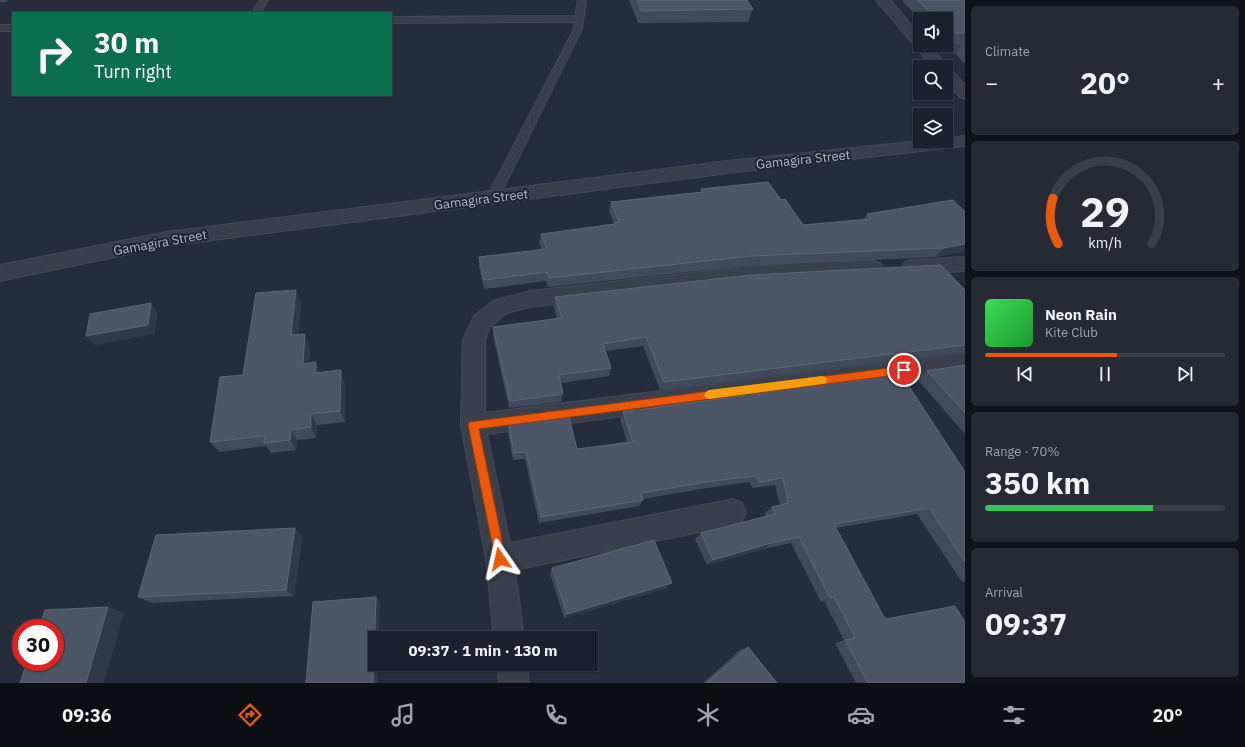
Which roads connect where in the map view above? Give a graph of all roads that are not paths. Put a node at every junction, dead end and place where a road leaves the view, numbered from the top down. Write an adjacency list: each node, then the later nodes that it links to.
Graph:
1 (264, 0): 4 (lane)
2 (582, 0): 5 (lane)
3 (883, 0): 9 (street)
4 (257, 12)
5 (579, 19): 6 (lane); 17 (lane)
6 (392, 20)
7 (0, 28): 8 (lane)
8 (12, 28)
9 (913, 36)
10 (953, 48): 11 (street)
11 (965, 49)
12 (927, 52): 13 (street)
13 (935, 60)
14 (953, 81): 15 (street)
15 (965, 94)
16 (965, 141): 17 (street, Gamagira Street)
17 (493, 197): 19 (street, Gamagira Street)
18 (965, 264): 21 (street)
19 (0, 272)
20 (965, 362): 21 (street)
21 (473, 425): 23 (street)
22 (733, 512): 23 (street)
23 (500, 559): 24 (street)
24 (508, 631)
25 (513, 671): 26 (street)
26 (514, 683)

